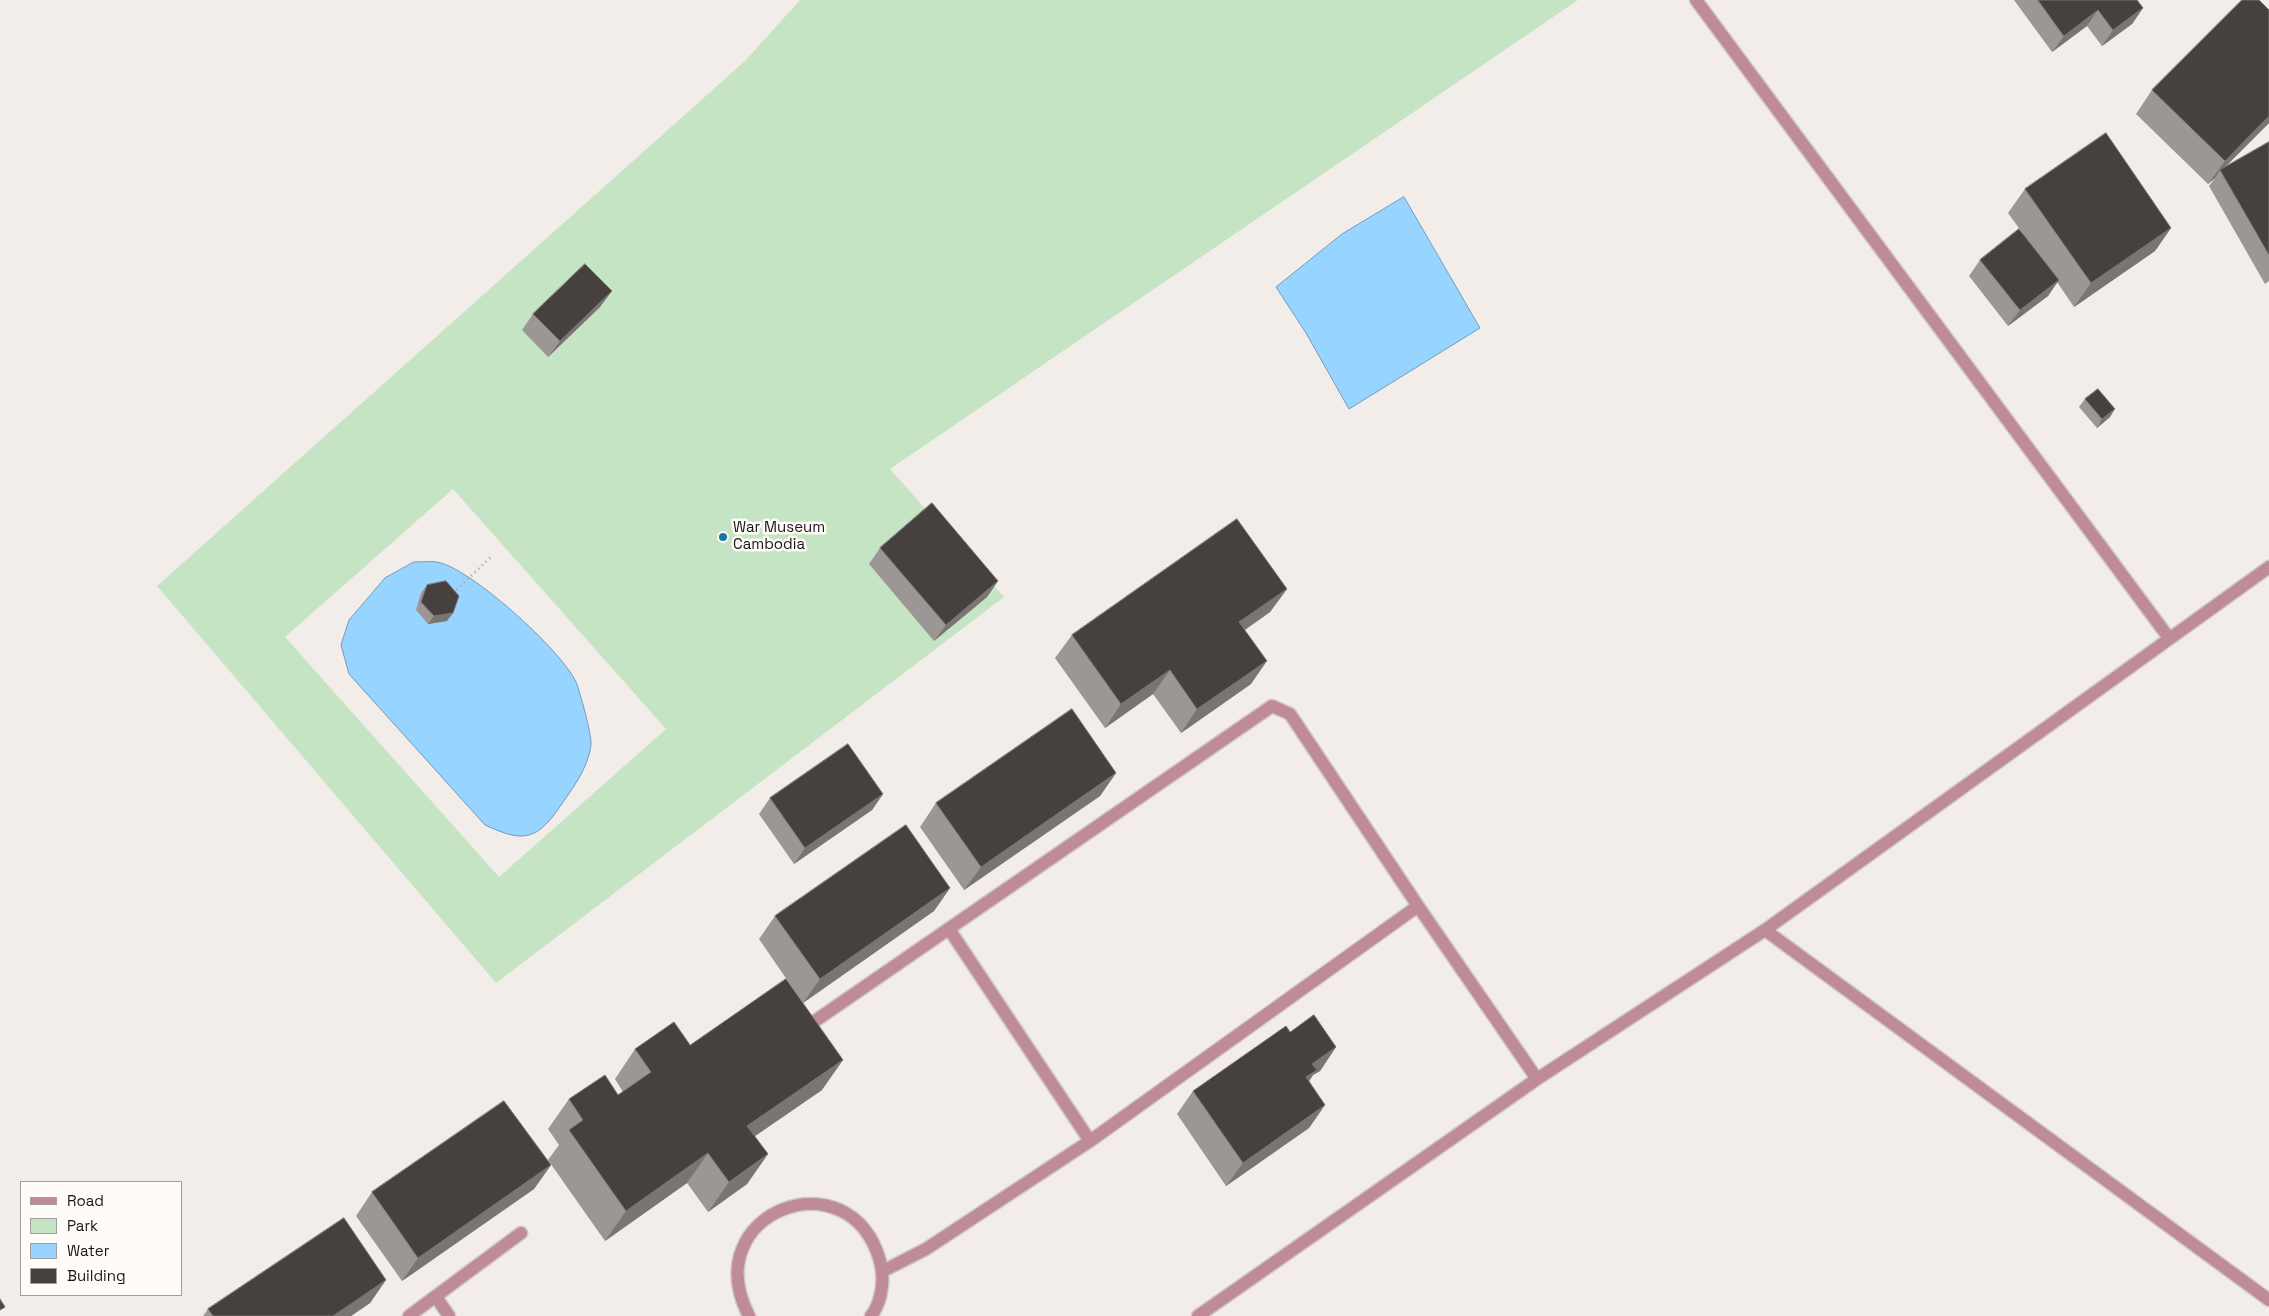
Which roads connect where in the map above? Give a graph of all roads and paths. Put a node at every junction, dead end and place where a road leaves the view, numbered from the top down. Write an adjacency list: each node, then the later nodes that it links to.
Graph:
1 (1696, 0): 5 (street)
2 (492, 556): 4 (path)
3 (2269, 567): 5 (street)
4 (449, 596)
5 (2169, 638): 8 (street)
6 (1418, 906): 7 (street); 10 (street); 11 (street)
7 (949, 929): 9 (street); 11 (street)
8 (1765, 930): 10 (street); 15 (street)
9 (815, 1022)
10 (1537, 1079): 20 (street)
11 (1090, 1141): 13 (street)
12 (521, 1233): 14 (street)
13 (883, 1271): 18 (street); 19 (street)
14 (436, 1298): 16 (street); 17 (street)
15 (2269, 1300)
16 (409, 1316)
17 (449, 1316)
18 (749, 1316)
19 (871, 1316)
20 (1198, 1316)

